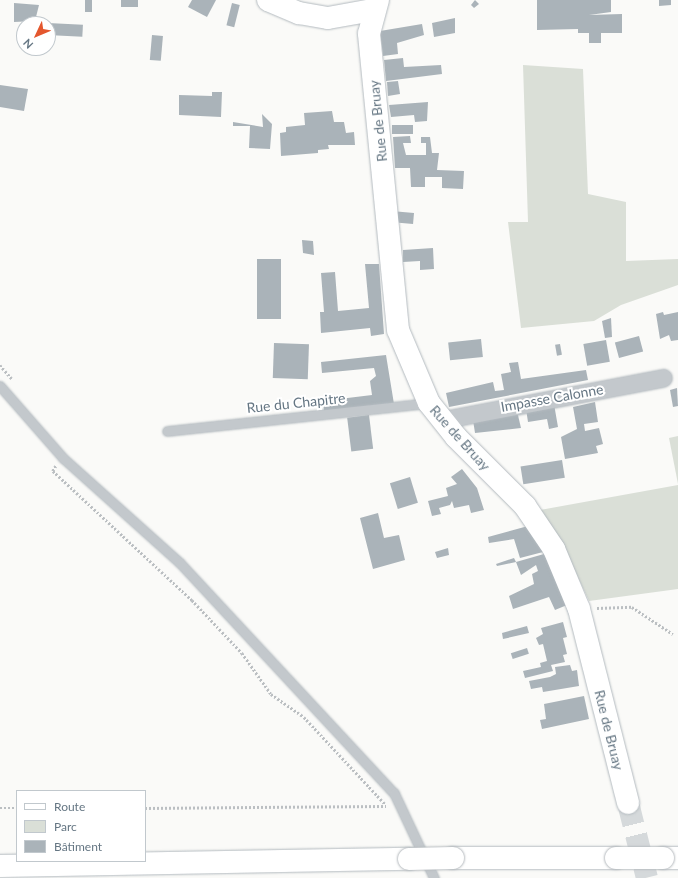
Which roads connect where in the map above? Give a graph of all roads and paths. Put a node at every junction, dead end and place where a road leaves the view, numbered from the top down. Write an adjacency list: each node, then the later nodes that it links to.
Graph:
1 (268, 0): 2 (street)
2 (373, 13): 7 (street, Rue de Bruay)
3 (0, 365): 5 (path)
4 (663, 378): 7 (street, Impasse Calonne)
5 (15, 383)
6 (0, 386): 9 (lane)
7 (435, 411): 8 (lane, Rue du Chapitre); 10 (street, Rue de Bruay)
8 (167, 431)
9 (63, 458): 13 (path); 20 (lane)
10 (579, 609): 11 (path); 12 (street, Rue de Bruay)
11 (672, 634)
12 (628, 804)
13 (386, 806): 16 (path); 17 (path)
14 (0, 808): 15 (path)
15 (16, 808)
16 (146, 808)
17 (390, 809)
18 (671, 858): 19 (street, bridge)
19 (0, 866)
20 (434, 878)

